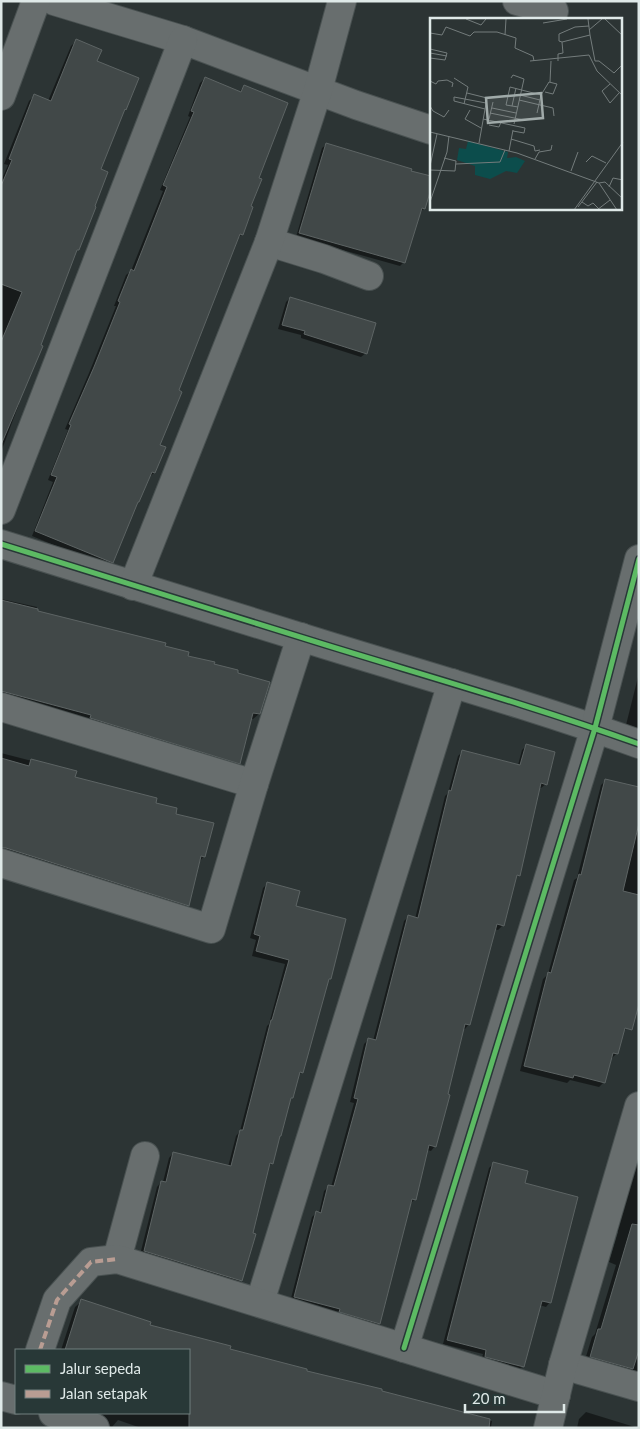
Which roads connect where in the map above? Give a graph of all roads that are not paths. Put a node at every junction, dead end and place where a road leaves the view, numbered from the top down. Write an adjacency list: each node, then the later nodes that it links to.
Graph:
1 (36, 1): 8 (street)
2 (54, 1): 6 (street)
3 (342, 1): 7 (street)
4 (517, 1): 5 (street)
5 (554, 11)
6 (183, 40): 7 (street); 12 (street)
7 (318, 90): 9 (street); 10 (street)
8 (1, 96)
9 (430, 130)
10 (268, 242): 11 (street); 15 (street)
11 (369, 276)
12 (1, 510)
13 (1, 544): 15 (street)
14 (639, 559): 19 (street)
15 (133, 586): 16 (street)
16 (301, 637): 17 (street); 21 (street)
17 (452, 683): 19 (street); 26 (street)
18 (1, 707): 21 (street)
19 (595, 728): 20 (street); 27 (street)
20 (639, 744)
21 (254, 784): 22 (street)
22 (1, 863)
23 (639, 1106): 29 (street)
24 (144, 1156): 25 (street)
25 (117, 1259): 26 (street); 28 (street)
26 (260, 1302): 27 (street)
27 (404, 1348): 31 (street)
28 (40, 1349)
29 (563, 1365): 30 (street); 31 (street)
30 (639, 1387)
31 (556, 1394): 36 (street)
32 (1, 1396): 33 (street)
33 (15, 1400)
34 (56, 1414): 35 (street)
35 (95, 1428)
36 (548, 1428)

